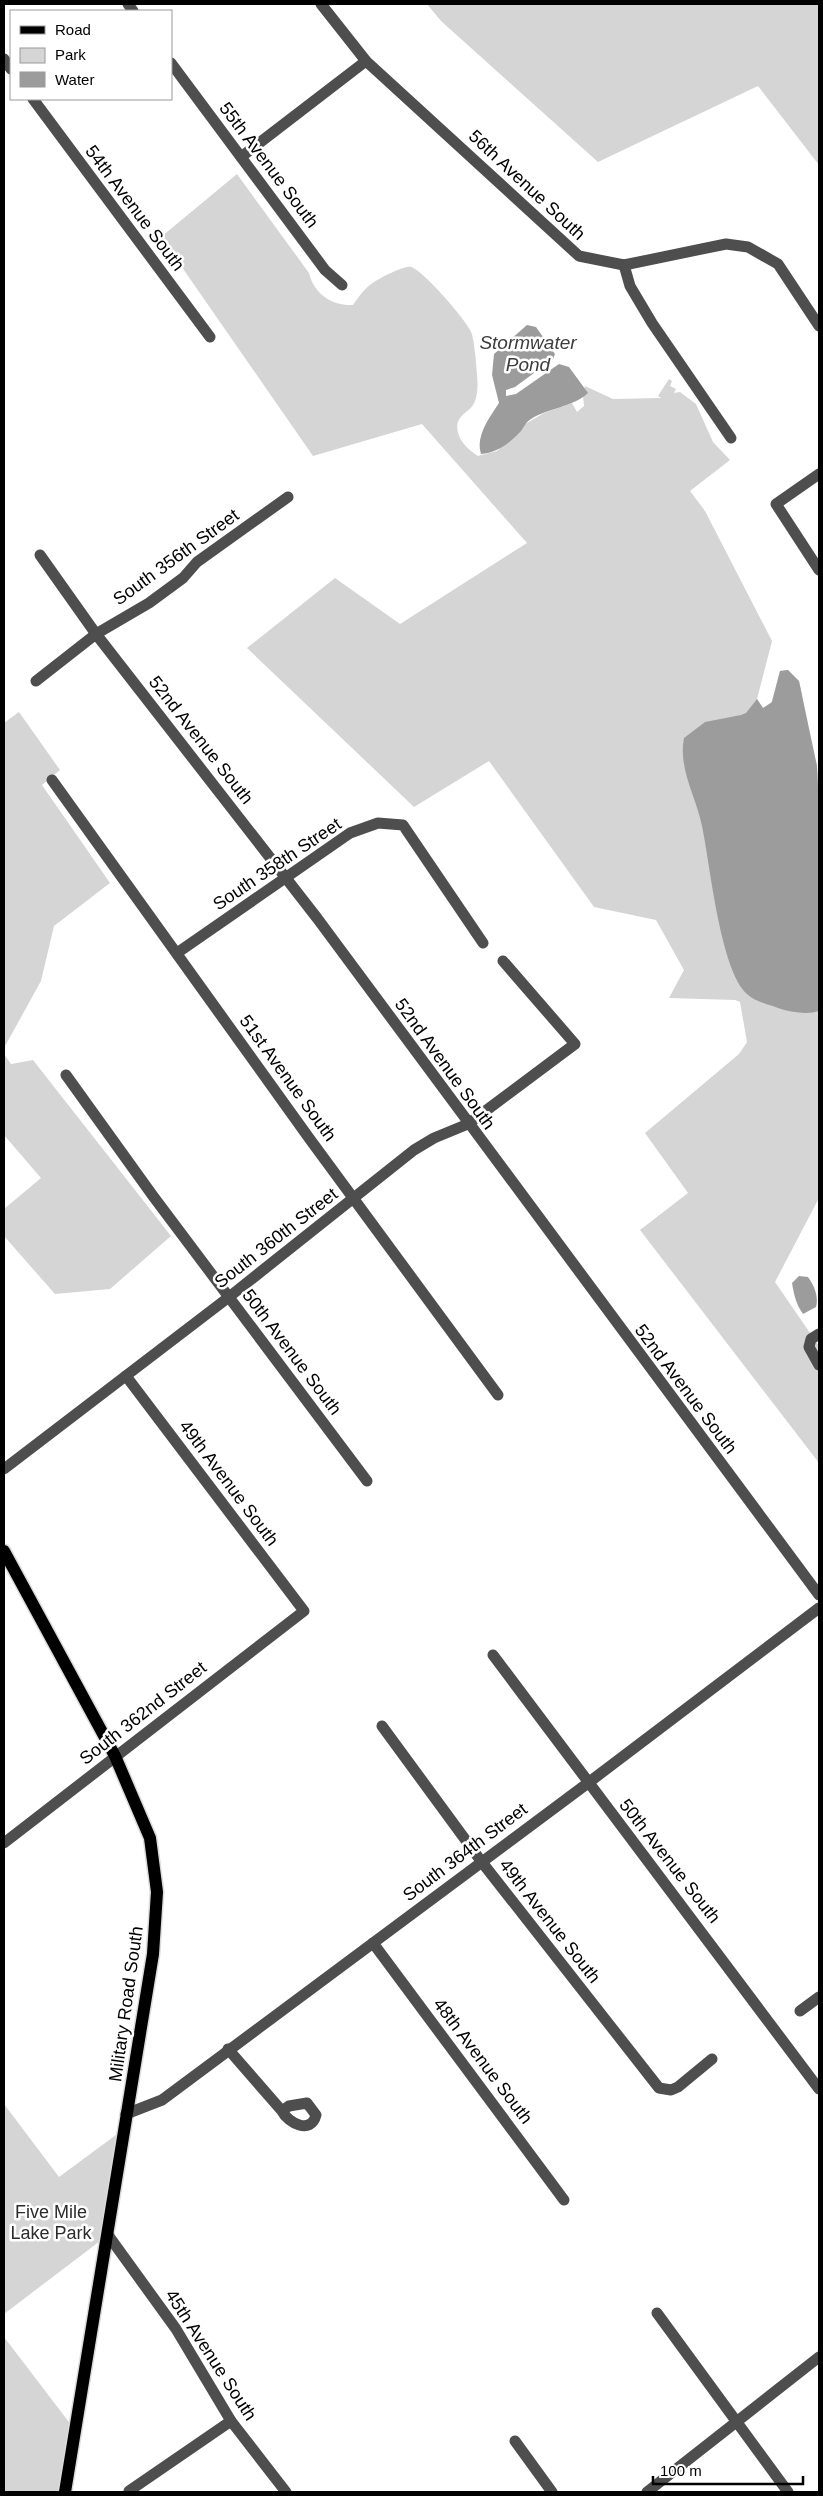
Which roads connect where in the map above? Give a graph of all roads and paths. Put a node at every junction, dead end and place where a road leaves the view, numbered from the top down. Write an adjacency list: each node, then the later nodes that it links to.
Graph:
1 (320, 4): 2 (street, 56th Avenue South)
2 (366, 61): 5 (street); 6 (street, 56th Avenue South)
3 (172, 64): 5 (street, 55th Avenue South)
4 (34, 100): 9 (street, 54th Avenue South)
5 (241, 157): 7 (street, 55th Avenue South)
6 (624, 265): 8 (street); 10 (street)
7 (342, 285)
8 (819, 326)
9 (210, 337)
10 (731, 438)
11 (819, 474): 14 (street)
12 (288, 497): 15 (street, South 356th Street)
13 (40, 555): 15 (street, 52nd Avenue South)
14 (819, 570)
15 (96, 634): 16 (street, South 356th Street); 18 (street, 52nd Avenue South)
16 (36, 681)
17 (52, 780): 20 (street, 51st Avenue South)
18 (285, 877): 19 (street, South 358th Street); 20 (street, South 358th Street); 23 (street, 52nd Avenue South)
19 (484, 943)
20 (178, 953): 24 (street, 51st Avenue South)
21 (503, 961): 23 (street, South 360th Street)
22 (66, 1075): 25 (street, 50th Avenue South)
23 (468, 1124): 24 (street, South 360th Street); 33 (street, 52nd Avenue South)
24 (355, 1198): 25 (street, South 360th Street); 29 (street, 51st Avenue South)
25 (229, 1297): 28 (street, South 360th Street); 31 (street, 50th Avenue South)
26 (819, 1334): 27 (street)
27 (819, 1365)
28 (126, 1376): 30 (street, South 360th Street); 35 (street, 49th Avenue South)
29 (498, 1395)
30 (4, 1469)
31 (367, 1481)
32 (4, 1551): 38 (main road, Military Road South)
33 (819, 1595)
34 (819, 1608): 39 (street, South 364th Street)
35 (304, 1611): 38 (street, South 362nd Street)
36 (493, 1655): 39 (street, 50th Avenue South)
37 (382, 1726): 41 (street, 49th Avenue South)
38 (114, 1756): 40 (street, South 362nd Street); 49 (main road, Military Road South)
39 (588, 1784): 41 (street, South 364th Street); 47 (street, 50th Avenue South)
40 (4, 1844)
41 (481, 1861): 42 (street, South 364th Street); 46 (street, 49th Avenue South)
42 (373, 1943): 45 (street, South 364th Street); 50 (street, 48th Avenue South)
43 (819, 1997): 44 (street)
44 (800, 2011)
45 (228, 2050): 48 (street); 49 (street, South 364th Street)
46 (712, 2059)
47 (819, 2089)
48 (282, 2111)
49 (126, 2114): 51 (main road, Military Road South)
50 (564, 2200)
51 (108, 2235): 54 (street, 45th Avenue South); 58 (main road, Military Road South)
52 (657, 2313): 55 (street)
53 (819, 2357): 55 (street)
54 (231, 2421): 57 (street); 59 (street, 45th Avenue South)
55 (737, 2422): 61 (street); 62 (street)
56 (515, 2441): 60 (street)
57 (129, 2491)
58 (65, 2492)
59 (286, 2492)
60 (552, 2492)
61 (647, 2492)
62 (788, 2492)

